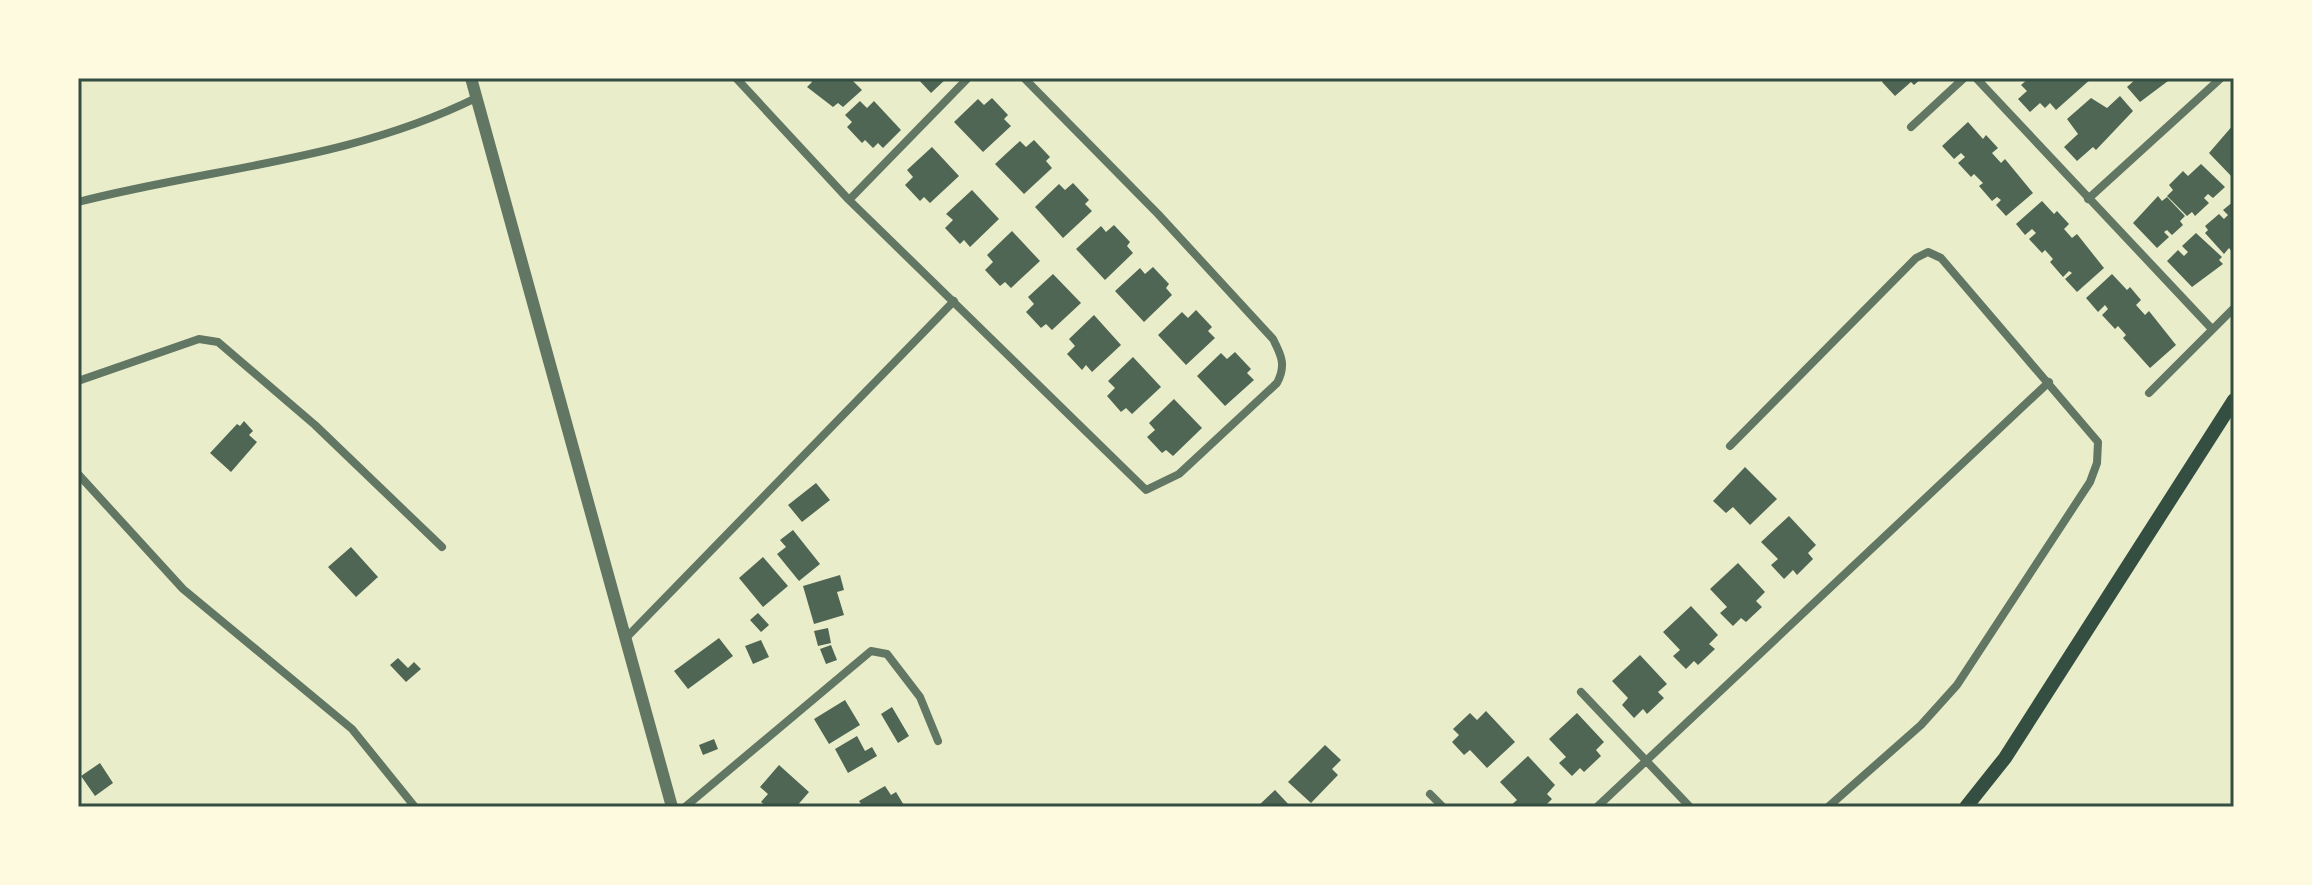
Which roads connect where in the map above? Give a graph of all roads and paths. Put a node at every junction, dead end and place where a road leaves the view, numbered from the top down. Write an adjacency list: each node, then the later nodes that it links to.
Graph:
1 (471, 78): 8 (street)
2 (736, 78): 11 (street)
3 (968, 78): 11 (street)
4 (1024, 78): 13 (street)
5 (1964, 78): 9 (street)
6 (1976, 78): 10 (street)
7 (2221, 78): 10 (street)
8 (476, 98): 12 (street); 23 (street)
9 (1911, 127)
10 (2088, 199): 15 (street)
11 (849, 200): 13 (street)
12 (78, 202)
13 (954, 301): 23 (street)
14 (2234, 308): 15 (street)
15 (2212, 329): 18 (street)
16 (78, 381): 22 (street)
17 (2049, 382): 20 (street); 26 (street); 34 (street)
18 (2149, 393)
19 (2234, 400): 35 (main road)
20 (1730, 446)
21 (78, 474): 28 (street)
22 (442, 547)
23 (625, 639): 29 (street)
24 (1581, 692): 26 (street)
25 (938, 741): 30 (street)
26 (1648, 759): 32 (street); 33 (street)
27 (1430, 794): 31 (street)
28 (415, 807)
29 (672, 807)
30 (685, 807)
31 (1443, 807)
32 (1597, 807)
33 (1690, 807)
34 (1828, 807)
35 (1966, 807)

